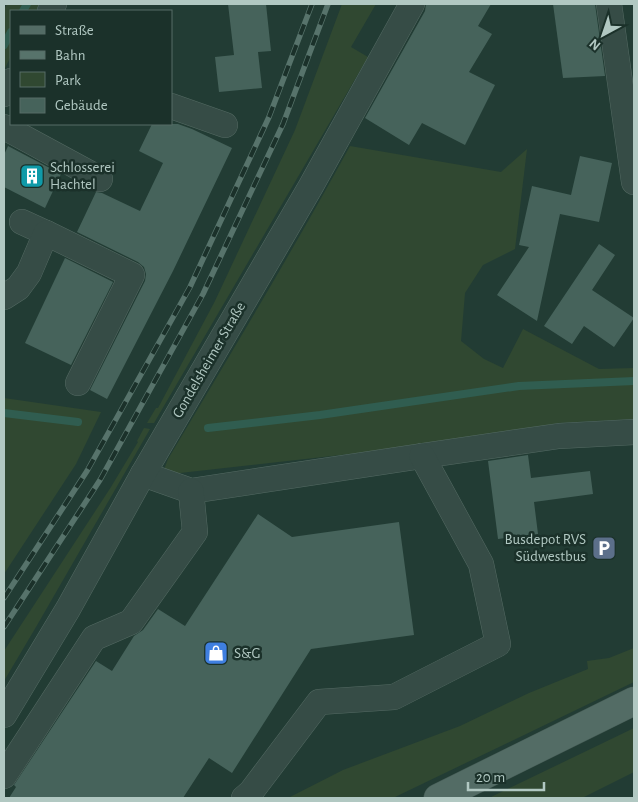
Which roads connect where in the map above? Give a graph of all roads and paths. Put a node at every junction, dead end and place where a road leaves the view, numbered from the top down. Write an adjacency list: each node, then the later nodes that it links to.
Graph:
1 (412, 4): 16 (street, Gondelsheimer Straße)
2 (609, 4): 9 (street)
3 (10, 83): 4 (street)
4 (4, 94)
5 (172, 106): 6 (street)
6 (225, 125)
7 (4, 127): 8 (street)
8 (100, 179)
9 (634, 182)
10 (22, 222): 11 (street)
11 (46, 233): 12 (street); 13 (street)
12 (4, 296)
13 (78, 383)
14 (634, 432): 15 (street)
15 (422, 456): 17 (street); 21 (street)
16 (143, 474): 17 (street); 19 (street, Gondelsheimer Straße)
17 (191, 491): 20 (street)
18 (634, 701): 22 (main road)
19 (4, 715)
20 (4, 776)
21 (244, 798)
22 (438, 798)

